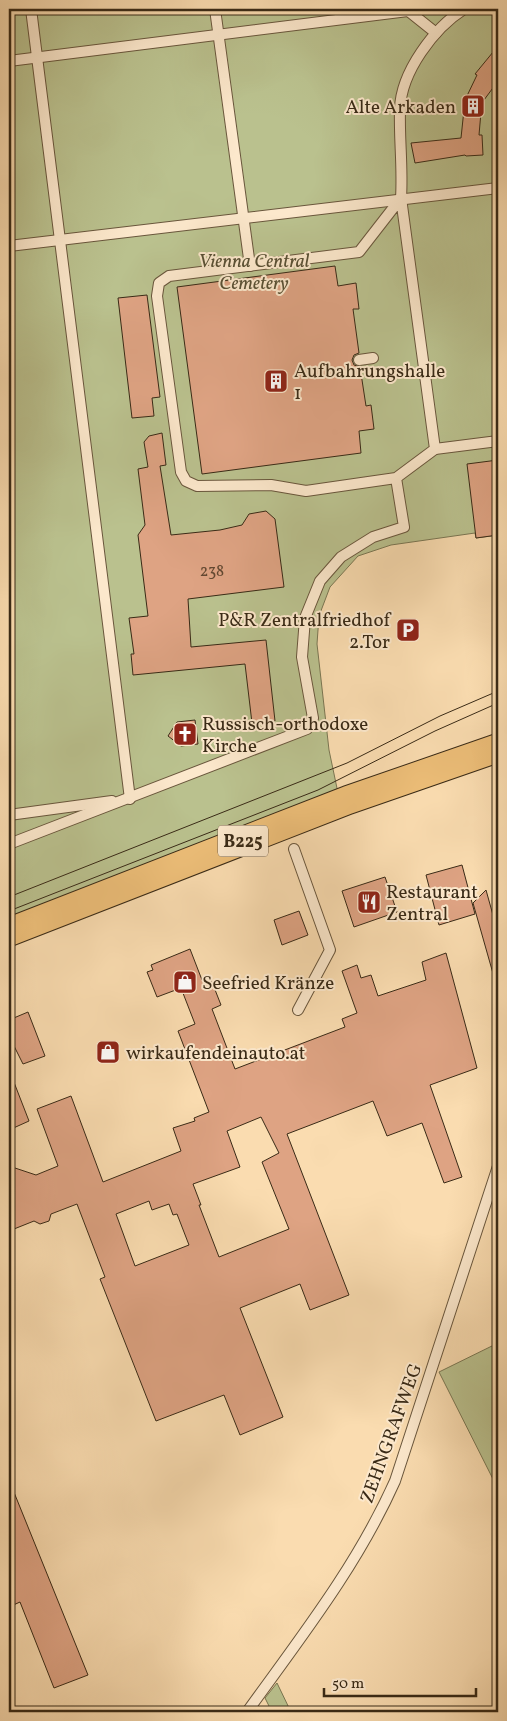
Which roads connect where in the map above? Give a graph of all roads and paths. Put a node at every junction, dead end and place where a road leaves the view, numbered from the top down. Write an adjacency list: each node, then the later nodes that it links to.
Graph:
1 (31, 9): 7 (lane)
2 (215, 9): 6 (lane)
3 (407, 9): 5 (lane); 6 (lane)
4 (464, 9): 5 (lane)
5 (436, 33): 10 (lane)
6 (218, 34): 7 (lane); 11 (lane)
7 (38, 57): 8 (lane); 12 (lane)
8 (9, 61)
9 (498, 188): 10 (lane)
10 (401, 198): 11 (lane); 14 (lane); 18 (lane)
11 (242, 217): 12 (lane); 14 (lane)
12 (60, 240): 13 (lane); 21 (lane)
13 (9, 246)
14 (250, 266): 19 (lane)
15 (373, 358): 16 (lane)
16 (359, 360)
17 (498, 441): 18 (lane)
18 (435, 449): 19 (lane)
19 (396, 478): 21 (lane)
20 (498, 748): 25 (main road, B225)
21 (130, 799): 22 (lane); 23 (lane)
22 (9, 815)
23 (9, 844)
24 (294, 849): 26 (lane)
25 (9, 932)
26 (298, 1010)
27 (498, 1166): 28 (lane, ZEHNGRAFWEG)
28 (247, 1712)

